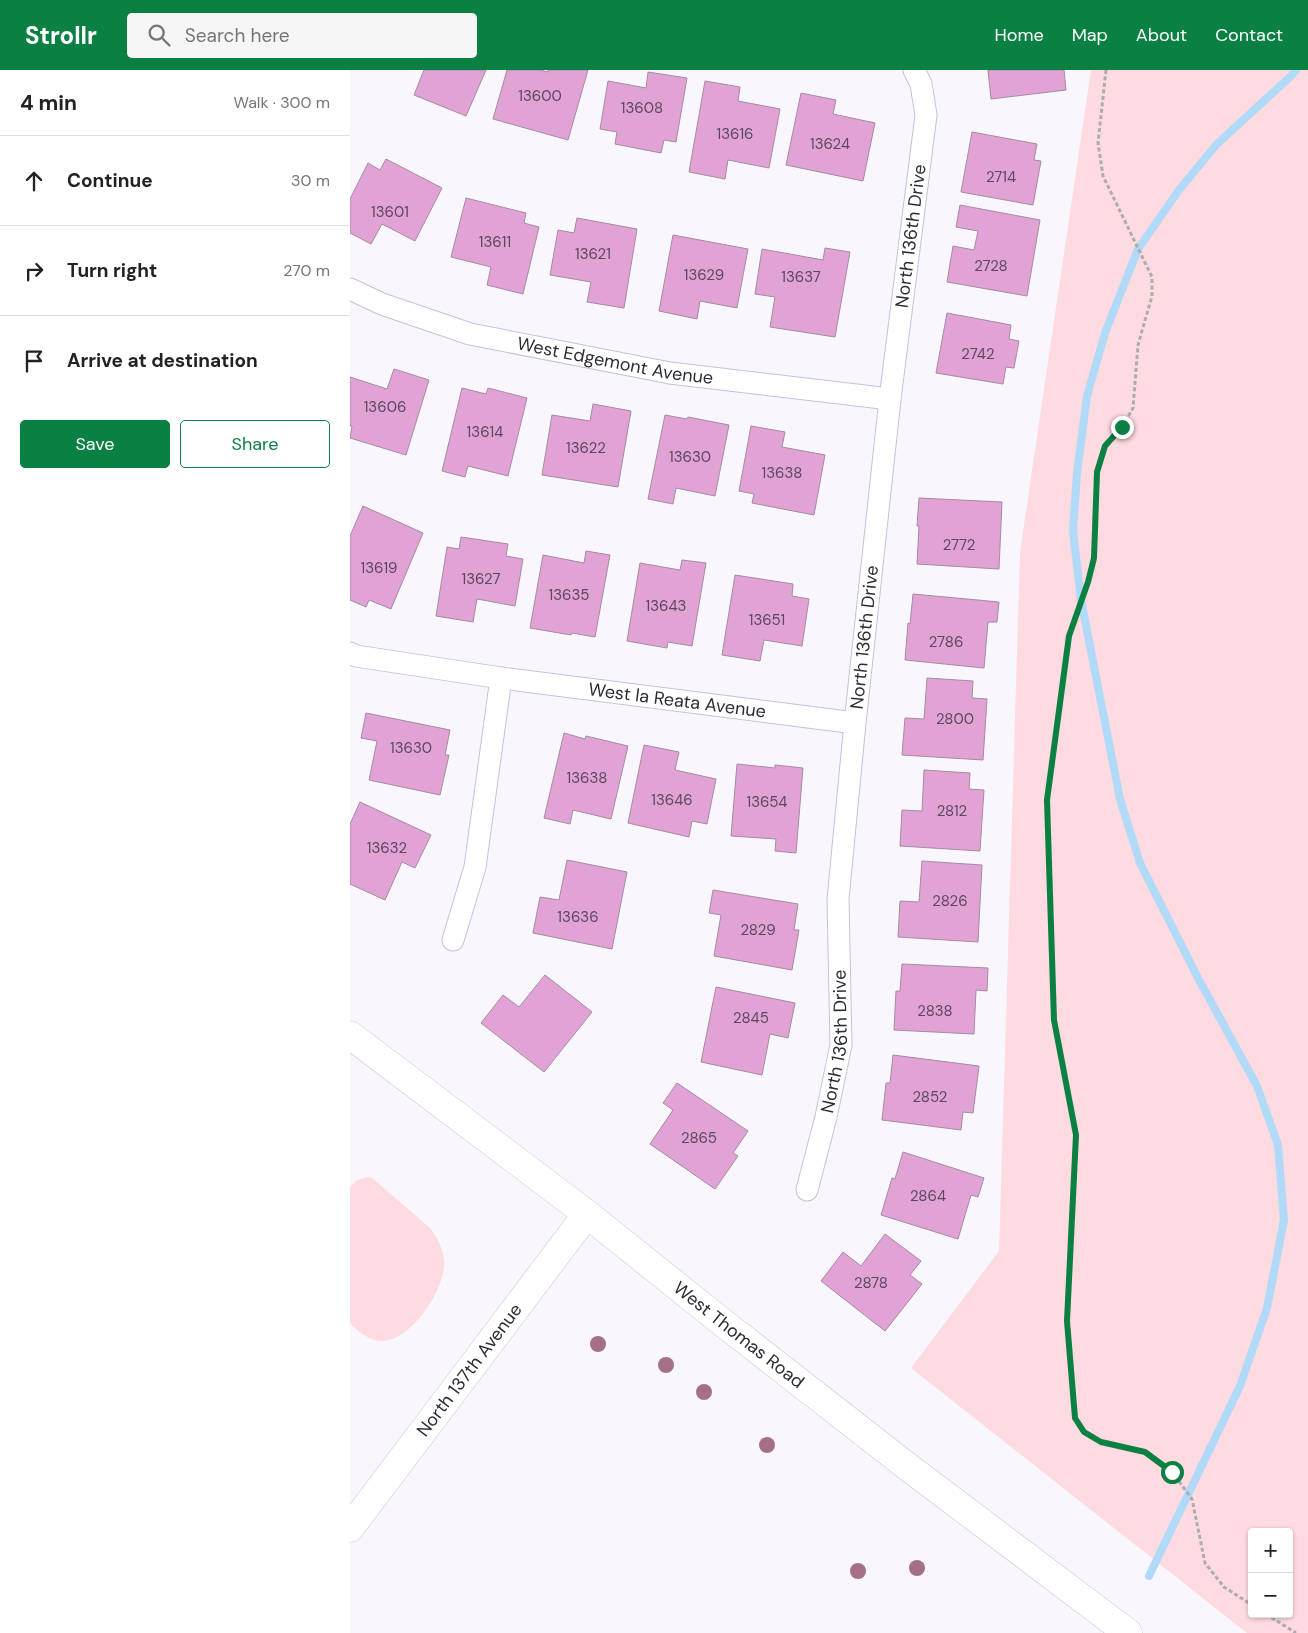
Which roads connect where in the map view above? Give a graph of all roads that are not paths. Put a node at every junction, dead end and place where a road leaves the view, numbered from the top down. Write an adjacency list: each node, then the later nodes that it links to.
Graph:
1 (918, 77): 3 (street, North 136th Drive)
2 (350, 289): 3 (street, West Edgemont Avenue)
3 (890, 399): 6 (street, North 136th Drive)
4 (350, 653): 5 (street, West la Reata Avenue)
5 (501, 678): 6 (street, West la Reata Avenue); 7 (street)
6 (855, 724): 9 (street, North 136th Drive)
7 (453, 940)
8 (350, 1035): 10 (main road, West Thomas Road)
9 (806, 1190)
10 (587, 1214): 11 (main road, North 137th Avenue); 12 (main road, West Thomas Road)
11 (350, 1528)
12 (1128, 1633)

